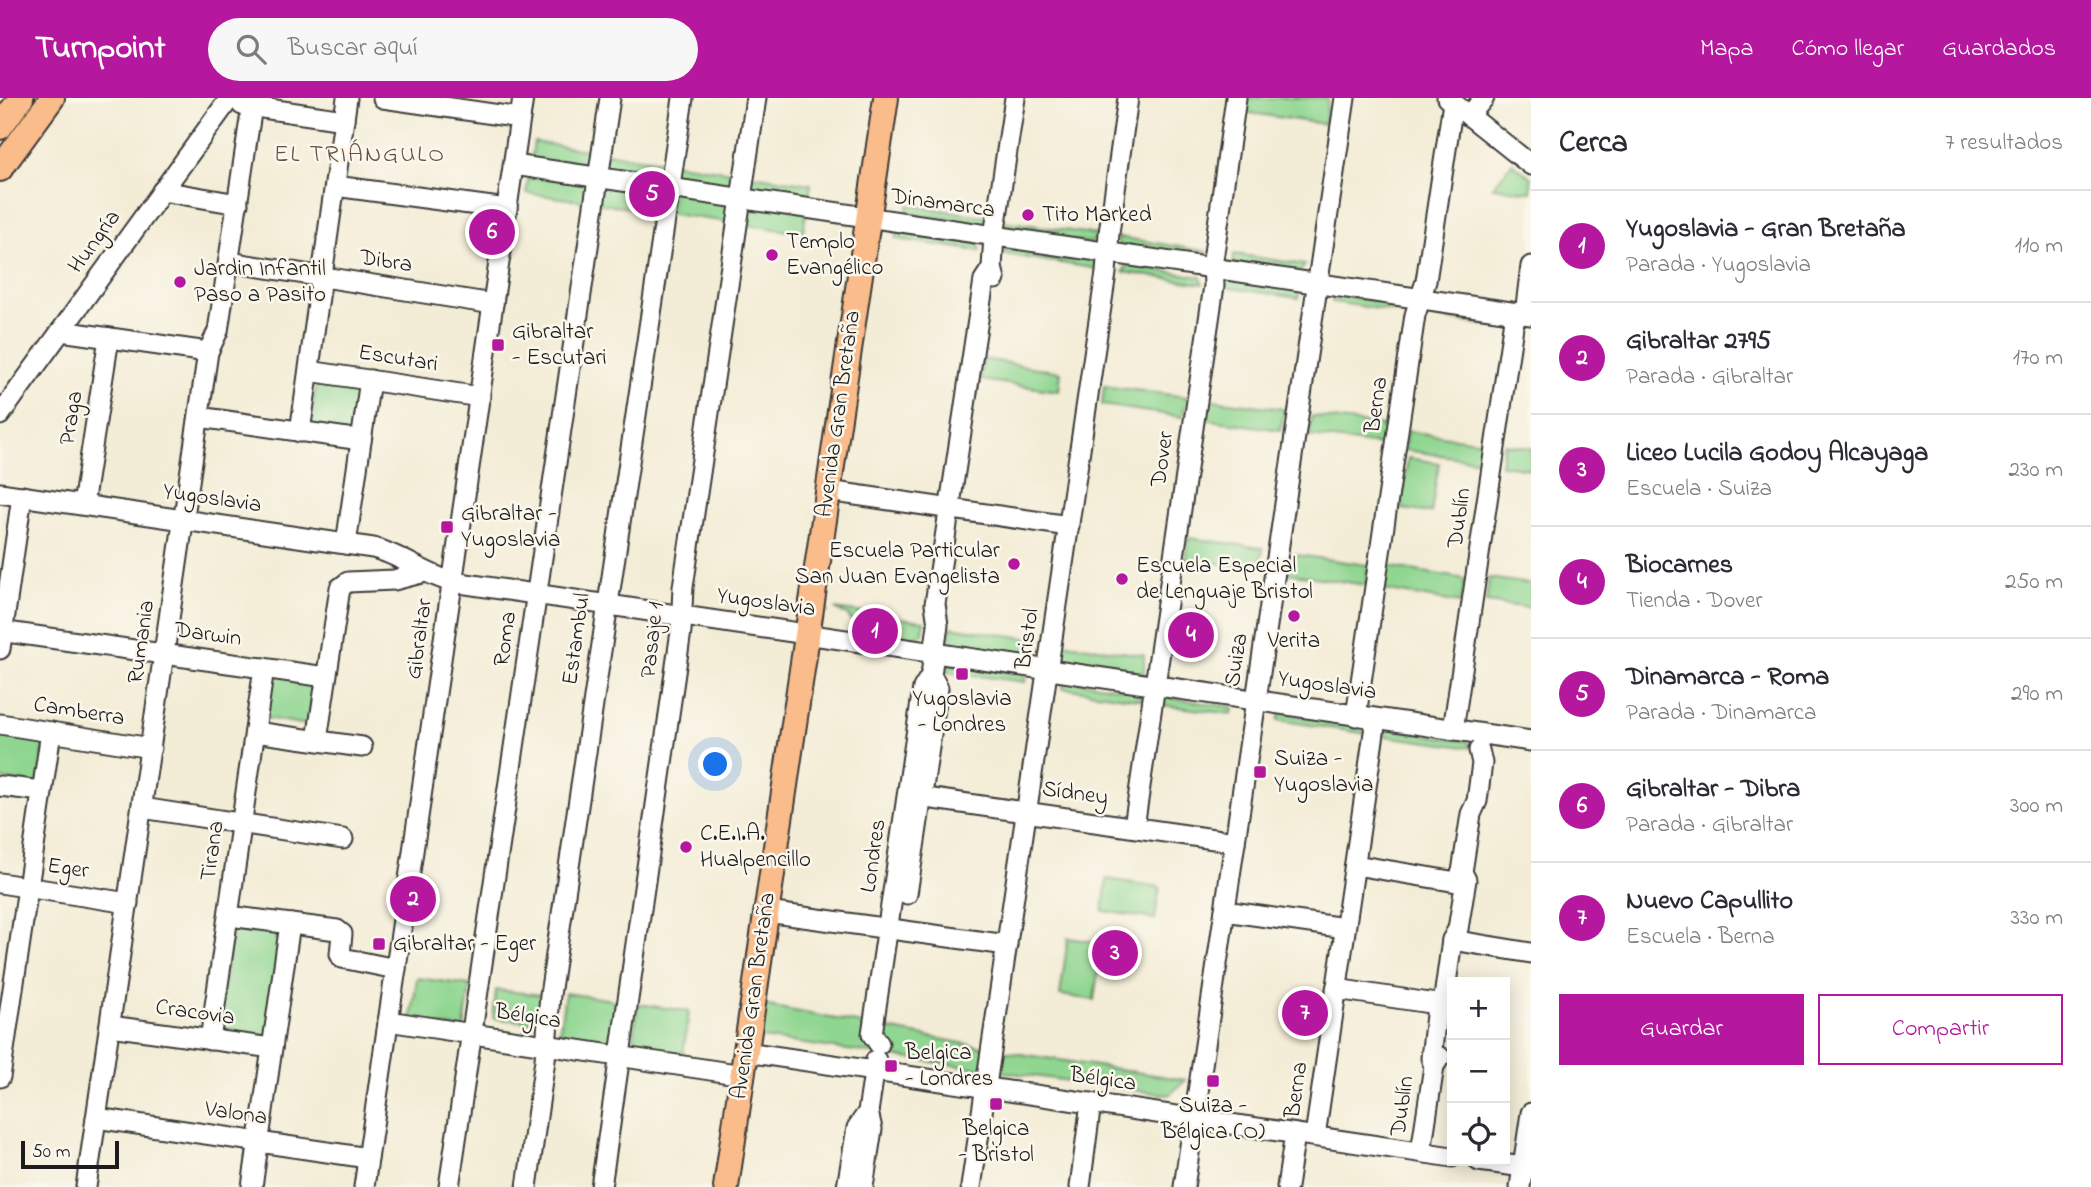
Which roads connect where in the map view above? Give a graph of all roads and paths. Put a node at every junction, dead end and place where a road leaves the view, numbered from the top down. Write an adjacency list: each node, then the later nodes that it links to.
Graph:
1 (21, 98): 20 (main road)
2 (52, 98): 23 (main road)
3 (347, 98): 19 (street)
4 (383, 98): 17 (street)
5 (610, 98): 24 (street, Roma)
6 (682, 98): 26 (street, Estambul)
7 (756, 98): 28 (street, Pasaje 1)
8 (886, 98): 31 (main road, Avenida Gran Bretaña)
9 (1015, 98): 32 (street, Londres)
10 (1128, 98): 33 (street, Bristol)
11 (1236, 98): 36 (street, Dover)
12 (1345, 98): 38 (street, Suiza)
13 (1484, 98): 18 (street)
14 (228, 100): 16 (street); 27 (street, Hungría)
15 (1450, 100): 18 (street); 39 (street, Berna)
16 (251, 106): 19 (street); 29 (street, Rumania)
17 (522, 108): 22 (street, Gibraltar)
18 (1469, 116): 21 (street)
19 (344, 120): 25 (street)
20 (0, 127)
21 (1528, 156)
22 (514, 165): 24 (street, Dinamarca); 30 (street, Gibraltar)
23 (0, 169)
24 (598, 177): 26 (street, Dinamarca); 62 (street, Roma)
25 (335, 186): 30 (street); 37 (street)
26 (669, 188): 28 (street, Dinamarca); 63 (street, Estambul)
27 (163, 191): 29 (street); 42 (street, Hungría)
28 (740, 198): 31 (street, Dinamarca); 64 (street, Pasaje 1)
29 (238, 204): 34 (street, Rumania)
30 (507, 209): 40 (street, Gibraltar)
31 (868, 218): 32 (street, Dinamarca); 52 (main road, Avenida Gran Bretaña)
32 (995, 236): 33 (street, Dinamarca); 56 (street, Londres)
33 (1107, 253): 36 (street, Dinamarca); 58 (street, Bristol)
34 (229, 262): 37 (street, Dibra); 44 (street, Rumania)
35 (1531, 266): 41 (street, Dublín)
36 (1213, 268): 38 (street, Dinamarca); 72 (street, Dover)
37 (322, 277): 40 (street, Dibra); 45 (street)
38 (1318, 284): 39 (street, Dinamarca); 73 (street, Suiza)
39 (1421, 299): 41 (street, Dinamarca); 74 (street, Berna)
40 (493, 304): 47 (street, Gibraltar)
41 (1524, 314): 77 (street, Dublín)
42 (61, 331): 43 (street); 48 (street, Hungría)
43 (109, 338): 44 (street); 55 (street, Praga)
44 (208, 352): 49 (street, Rumania)
45 (309, 371): 46 (street, Escutari); 50 (street)
46 (370, 380): 47 (street, Escutari); 51 (street)
47 (480, 397): 61 (street, Gibraltar)
48 (0, 415)
49 (199, 417): 50 (street); 57 (street, Rumania)
50 (300, 432): 51 (street)
51 (361, 440): 59 (street)
52 (828, 491): 56 (street); 65 (main road, Avenida Gran Bretaña)
53 (0, 493): 54 (street, Yugoslavia)
54 (22, 496): 55 (street, Yugoslavia); 66 (street)
55 (83, 505): 57 (street, Yugoslavia)
56 (955, 510): 58 (street); 67 (street, Londres)
57 (185, 520): 59 (street, Yugoslavia); 68 (street, Rumania)
58 (1069, 526): 70 (street, Bristol)
59 (346, 544): 60 (street, Yugoslavia)
60 (425, 572): 61 (street, Yugoslavia); 71 (street)
61 (453, 582): 62 (street, Yugoslavia); 108 (street, Gibraltar)
62 (537, 594): 63 (street, Yugoslavia); 114 (street, Roma)
63 (607, 605): 64 (street, Yugoslavia); 116 (street, Estambul)
64 (681, 616): 65 (street, Yugoslavia); 118 (street, Pasaje 1)
65 (807, 634): 67 (street, Yugoslavia); 100 (main road, Avenida Gran Bretaña)
66 (1, 637): 68 (street, Darwin)
67 (934, 653): 70 (street, Yugoslavia); 87 (street, Londres)
68 (165, 654): 69 (street, Darwin); 84 (street, Rumania)
69 (264, 668): 71 (street, Darwin); 79 (street, Tirana)
70 (1048, 670): 72 (street, Yugoslavia); 89 (street, Bristol)
71 (326, 677): 80 (street)
72 (1155, 686): 73 (street, Yugoslavia); 91 (street, Dover)
73 (1256, 701): 74 (street, Yugoslavia); 93 (street, Suiza)
74 (1356, 716): 75 (street, Yugoslavia)
75 (1377, 719): 77 (street, Yugoslavia); 94 (street, Berna)
76 (0, 724): 78 (street, Camberra)
77 (1453, 730): 82 (street, Yugoslavia)
78 (51, 732): 84 (street, Camberra); 86 (street)
79 (255, 732): 80 (street); 90 (street, Tirana)
80 (317, 740): 83 (street)
81 (1531, 741): 82 (street, Yugoslavia)
82 (1481, 742): 95 (street, Dublín)
83 (362, 747)
84 (151, 748): 88 (street, Rumania)
85 (0, 786): 86 (street)
86 (42, 791): 97 (street)
87 (915, 796): 89 (street, Sídney); 104 (street, Londres)
88 (142, 808): 90 (street); 98 (street, Rumania)
89 (1027, 812): 91 (street, Sídney); 106 (street, Bristol)
90 (242, 823): 92 (street); 101 (street, Tirana)
91 (1134, 827): 93 (street, Sídney)
92 (343, 839)
93 (1235, 842): 99 (street, Suiza)
94 (1355, 865): 95 (street); 103 (street, Berna)
95 (1459, 877): 105 (street, Dublín)
96 (0, 883): 97 (street, Eger)
97 (28, 888): 98 (street, Eger); 109 (street)
98 (128, 903): 113 (street, Rumania)
99 (1225, 911): 103 (street); 127 (street, Suiza)
100 (766, 912): 104 (street); 119 (main road, Avenida Gran Bretaña)
101 (229, 916): 102 (street); 115 (street, Tirana)
102 (290, 924): 108 (street); 117 (street)
103 (1345, 928): 110 (street, Berna)
104 (895, 930): 106 (street); 120 (street, Londres)
105 (1452, 940): 107 (street); 111 (street, Dublín)
106 (1007, 946): 122 (street, Bristol)
107 (1531, 953)
108 (396, 969): 112 (street, Gibraltar)
109 (7, 980): 121 (street)
110 (1336, 989): 111 (street); 128 (street, Berna)
111 (1443, 1005): 130 (street, Dublín)
112 (388, 1021): 114 (street, Bélgica); 132 (street, Gibraltar)
113 (110, 1026): 115 (street, Cracovia); 126 (street, Rumania)
114 (472, 1033): 116 (street, Bélgica); 137 (street, Roma)
115 (210, 1040): 117 (street, Cracovia)
116 (546, 1045): 118 (street, Bélgica); 138 (street, Estambul)
117 (272, 1048): 129 (street)
118 (620, 1056): 119 (street, Bélgica); 139 (street, Pasaje 1)
119 (744, 1063): 120 (street, Bélgica); 140 (main road, Avenida Gran Bretaña)
120 (874, 1071): 122 (street, Bélgica); 124 (street, Londres)
121 (0, 1077)
122 (985, 1088): 123 (street, Bélgica); 143 (street, Bristol)
123 (1091, 1103): 127 (street, Bélgica); 144 (street)
124 (868, 1112): 141 (street, Londres); 142 (street, Londres)
125 (1531, 1113): 133 (street)
126 (96, 1118): 129 (street, Valona); 134 (street, Rumania)
127 (1195, 1119): 128 (street, Bélgica); 145 (street, Suiza)
128 (1305, 1135): 130 (street, Bélgica); 146 (street, Berna)
129 (259, 1142): 132 (street, Valona); 135 (street)
130 (1421, 1152): 131 (street, Bélgica)
131 (1447, 1156)
132 (368, 1158): 136 (street, Gibraltar)
133 (1527, 1168): 147 (street)
134 (86, 1187)
135 (252, 1187)
136 (363, 1187)
137 (449, 1187)
138 (527, 1187)
139 (601, 1187)
140 (726, 1187)
141 (848, 1187)
142 (863, 1187)
143 (971, 1187)
144 (1080, 1187)
145 (1184, 1187)
146 (1287, 1187)
147 (1520, 1187)

